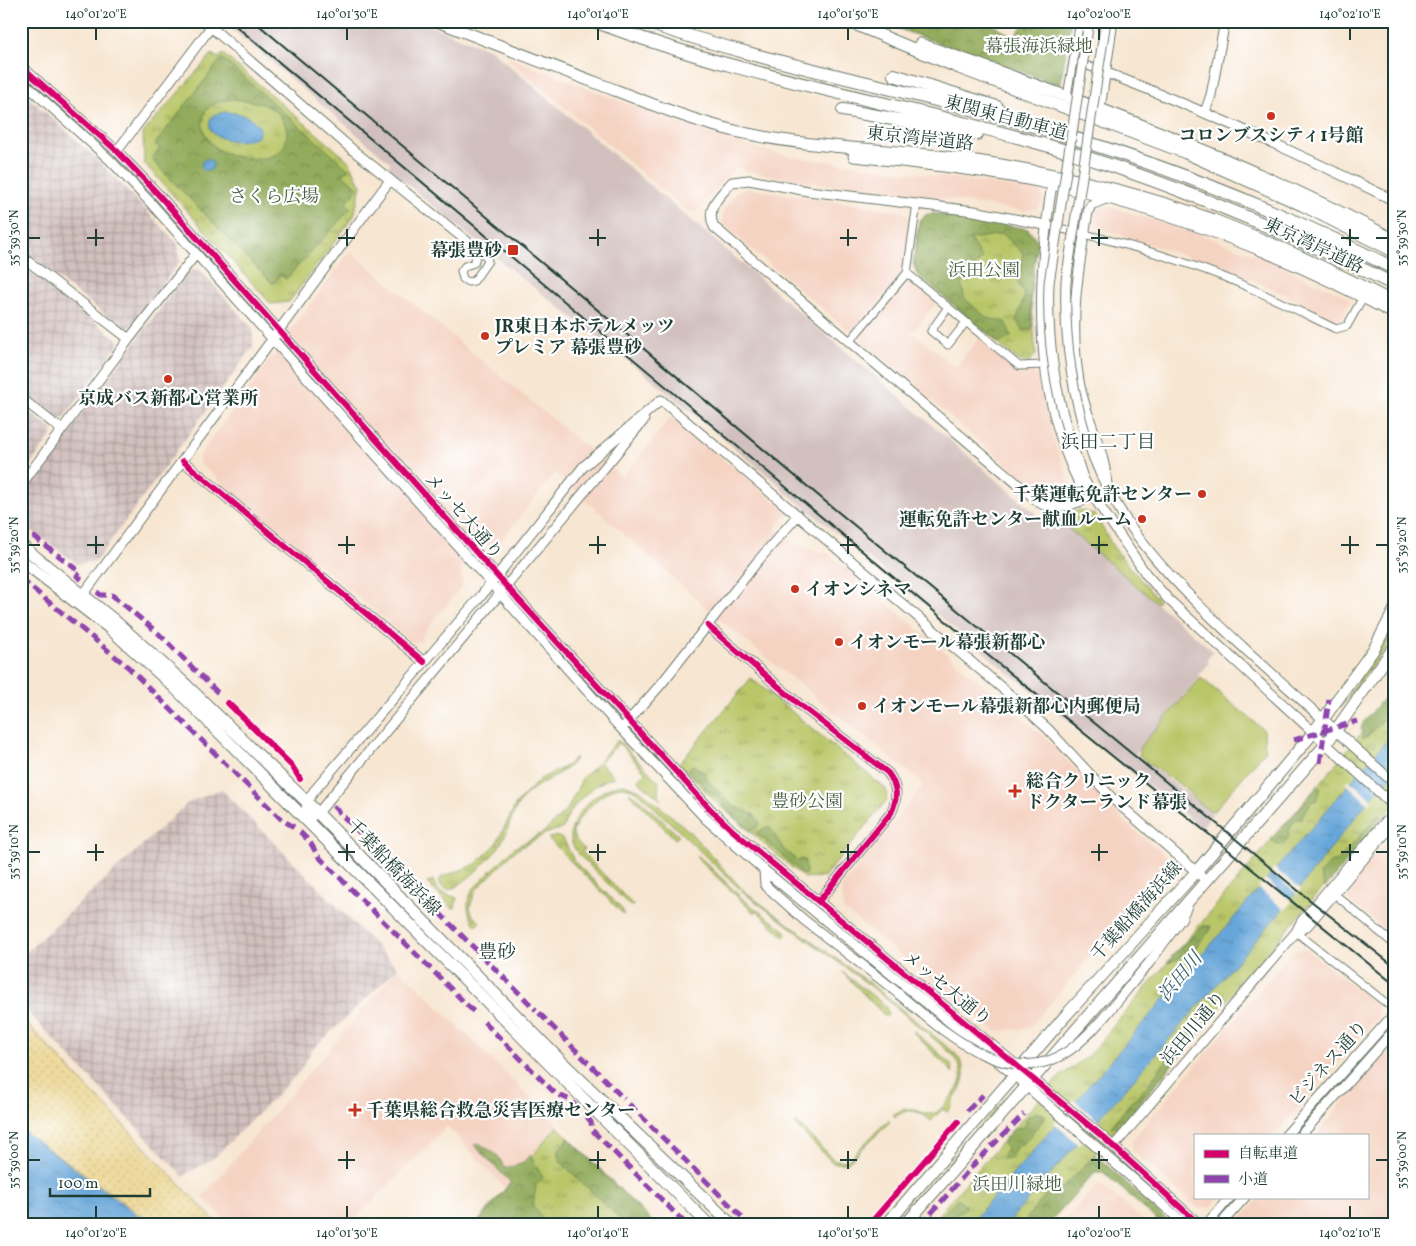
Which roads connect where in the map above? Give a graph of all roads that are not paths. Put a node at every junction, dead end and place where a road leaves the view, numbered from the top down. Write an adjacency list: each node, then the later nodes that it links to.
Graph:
1 (437, 21): 21 (main road, 東京湾岸道路)
2 (594, 21): 23 (highway, 東関東自動車道)
3 (644, 21): 22 (highway, 東関東自動車道)
4 (847, 21): 11 (main road, 東京湾岸道路)
5 (1080, 21): 12 (street)
6 (1089, 21): 56 (street, bridge)
7 (1106, 21): 55 (street, bridge)
8 (1114, 21): 14 (street)
9 (1225, 21): 20 (street)
10 (208, 24): 24 (street); 25 (street)
11 (873, 32): 17 (main road); 34 (main road, 東京湾岸道路, bridge)
12 (1074, 61): 14 (street); 17 (street)
13 (21, 66): 24 (street, メッセ大通り)
14 (1107, 73): 18 (street); 20 (street)
15 (894, 75): 22 (highway)
16 (21, 80): 35 (street, メッセ大通り)
17 (1068, 96): 18 (main road)
18 (1101, 109): 32 (main road)
19 (843, 110): 23 (highway)
20 (1205, 112): 28 (street)
21 (700, 122): 26 (main road); 41 (main road, 東京湾岸道路, bridge)
22 (1047, 129): 37 (highway, 東関東自動車道)
23 (1029, 140): 39 (highway, 東関東自動車道)
24 (117, 151): 45 (street, メッセ大通り)
25 (390, 180): 33 (street); 45 (street)
26 (1052, 184): 27 (main road); 30 (street)
27 (1109, 198): 31 (street); 40 (main road)
28 (1395, 201)
29 (917, 203): 30 (street); 38 (street); 48 (street)
30 (1046, 225): 31 (street); 49 (street)
31 (1084, 233): 40 (street); 55 (street)
32 (1395, 240)
33 (468, 242): 33 (street)
34 (1395, 252)
35 (196, 254): 46 (street); 47 (street, メッセ大通り)
36 (21, 256): 46 (street)
37 (1395, 269)
38 (907, 273): 42 (street); 48 (street)
39 (1395, 285)
40 (1363, 297): 43 (main road)
41 (1395, 303)
42 (948, 307): 44 (street); 44 (street)
43 (1395, 314)
44 (966, 322): 49 (street)
45 (278, 331): 47 (street); 60 (street, メッセ大通り)
46 (129, 339): 52 (street)
47 (272, 339): 53 (street); 60 (street, メッセ大通り)
48 (849, 342): 56 (street)
49 (1044, 365): 56 (street)
50 (21, 398): 52 (street)
51 (661, 400): 57 (street); 60 (street); 61 (street)
52 (62, 430): 54 (street)
53 (183, 461): 62 (street); 66 (street)
54 (21, 485)
55 (1107, 491): 56 (street); 67 (street)
56 (1093, 496): 71 (street)
57 (798, 515): 64 (street); 81 (street)
58 (21, 545): 62 (main road, 千葉船橋海浜線)
59 (21, 560): 79 (main road, 千葉船橋海浜線)
60 (494, 579): 61 (street, メッセ大通り); 66 (street)
61 (504, 590): 68 (street, メッセ大通り); 69 (street, メッセ大通り); 76 (street)
62 (83, 595): 74 (main road, 千葉船橋海浜線)
63 (1395, 608): 67 (main road, 千葉船橋海浜線)
64 (708, 626): 68 (street); 84 (street)
65 (1395, 646): 70 (main road, 千葉船橋海浜線)
66 (424, 662): 74 (street)
67 (1322, 720): 70 (street); 71 (main road, 千葉船橋海浜線)
68 (629, 721): 69 (street); 84 (street, メッセ大通り)
69 (621, 729): 80 (street, メッセ大通り)
70 (1336, 731): 72 (main road, 千葉船橋海浜線); 73 (street)
71 (1313, 733): 72 (street); 81 (main road, 千葉船橋海浜線)
72 (1326, 744): 75 (street); 82 (main road, 千葉船橋海浜線)
73 (1395, 784)
74 (307, 802): 76 (main road, 千葉船橋海浜線); 79 (street)
75 (1393, 805)
76 (318, 813): 79 (street); 98 (main road, 千葉船橋海浜線)
77 (1395, 815): 83 (street)
78 (1395, 819): 83 (street)
79 (305, 820): 97 (main road, 千葉船橋海浜線)
80 (764, 870): 85 (street, bridge); 90 (street, メッセ大通り)
81 (1196, 872): 82 (street); 90 (main road, 千葉船橋海浜線)
82 (1207, 881): 85 (main road, 千葉船橋海浜線)
83 (1331, 892): 86 (street, 浜田川通り); 87 (street)
84 (818, 901): 90 (street, メッセ大通り)
85 (1190, 901): 91 (main road, 千葉船橋海浜線)
86 (1296, 932): 88 (street); 94 (street, 浜田川通り)
87 (1395, 945)
88 (1395, 1012): 92 (street, ビジネス通り)
89 (1395, 1029): 93 (street, ビジネス通り)
90 (1017, 1071): 91 (street, メッセ大通り); 99 (main road, 千葉船橋海浜線)
91 (1030, 1083): 94 (street, メッセ大通り); 100 (main road, 千葉船橋海浜線); 101 (street, メッセ大通り)
92 (1287, 1134)
93 (1302, 1134)
94 (1114, 1146): 102 (street)
95 (1229, 1198): 103 (street)
96 (1244, 1198): 104 (street)
97 (709, 1225)
98 (732, 1225)
99 (886, 1225)
100 (905, 1225)
101 (1186, 1225)
102 (1200, 1225)
103 (1206, 1225)
104 (1220, 1225)

